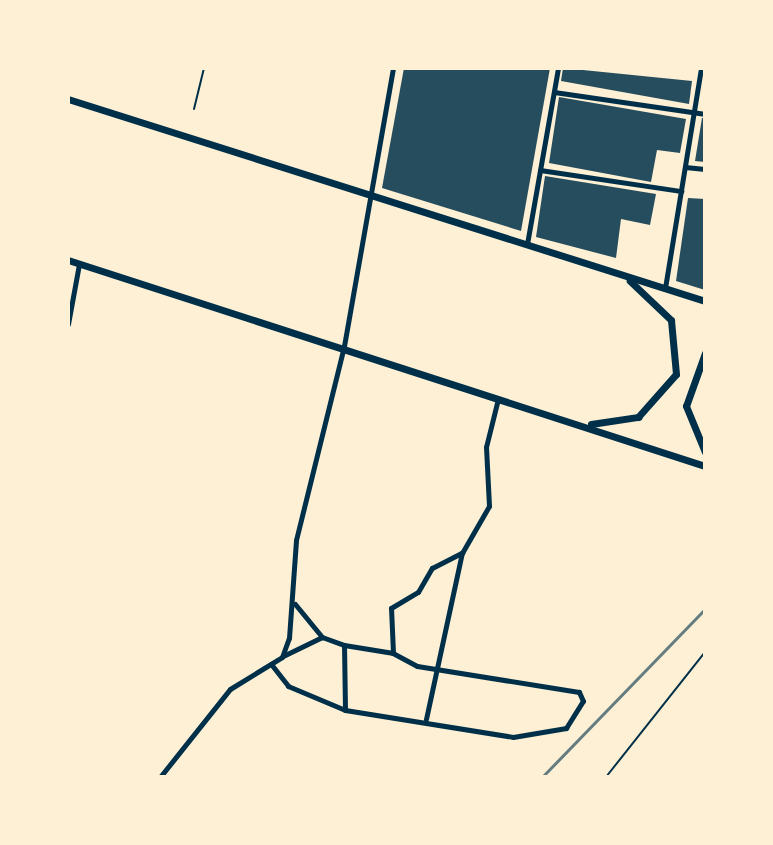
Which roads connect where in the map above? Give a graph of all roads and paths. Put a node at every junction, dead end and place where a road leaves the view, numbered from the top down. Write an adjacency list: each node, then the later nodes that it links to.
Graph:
1 (204, 68): 7 (lane)
2 (393, 68): 14 (street)
3 (558, 68): 5 (street)
4 (701, 68): 8 (street)
5 (554, 92): 8 (street); 12 (street)
6 (68, 99): 14 (main road)
7 (194, 109)
8 (695, 113): 9 (street); 10 (street)
9 (705, 114)
10 (685, 167): 11 (street); 13 (street)
11 (705, 169)
12 (540, 170): 13 (street); 15 (street)
13 (681, 191): 19 (street)
14 (368, 193): 15 (main road); 22 (street)
15 (527, 247): 18 (main road)
16 (68, 260): 17 (main road)
17 (79, 264): 21 (street); 22 (main road)
18 (621, 276): 19 (main road); 25 (main road)
19 (665, 288): 20 (main road)
20 (705, 301)
21 (68, 324)
22 (344, 346): 24 (main road); 29 (street)
23 (705, 353): 26 (main road)
24 (498, 398): 25 (main road); 28 (street)
25 (577, 423): 27 (main road)
26 (705, 452)
27 (705, 466)
28 (462, 553): 33 (street); 36 (street)
29 (295, 604): 30 (street); 34 (street)
30 (322, 637): 31 (street); 34 (street)
31 (344, 645): 33 (street); 37 (street)
32 (705, 652): 40 (lane)
33 (393, 653): 36 (street)
34 (282, 657): 35 (street)
35 (271, 664): 37 (street); 39 (street)
36 (437, 668): 38 (street); 38 (street)
37 (345, 710): 38 (street)
38 (425, 719)
39 (160, 777)
40 (606, 777)

